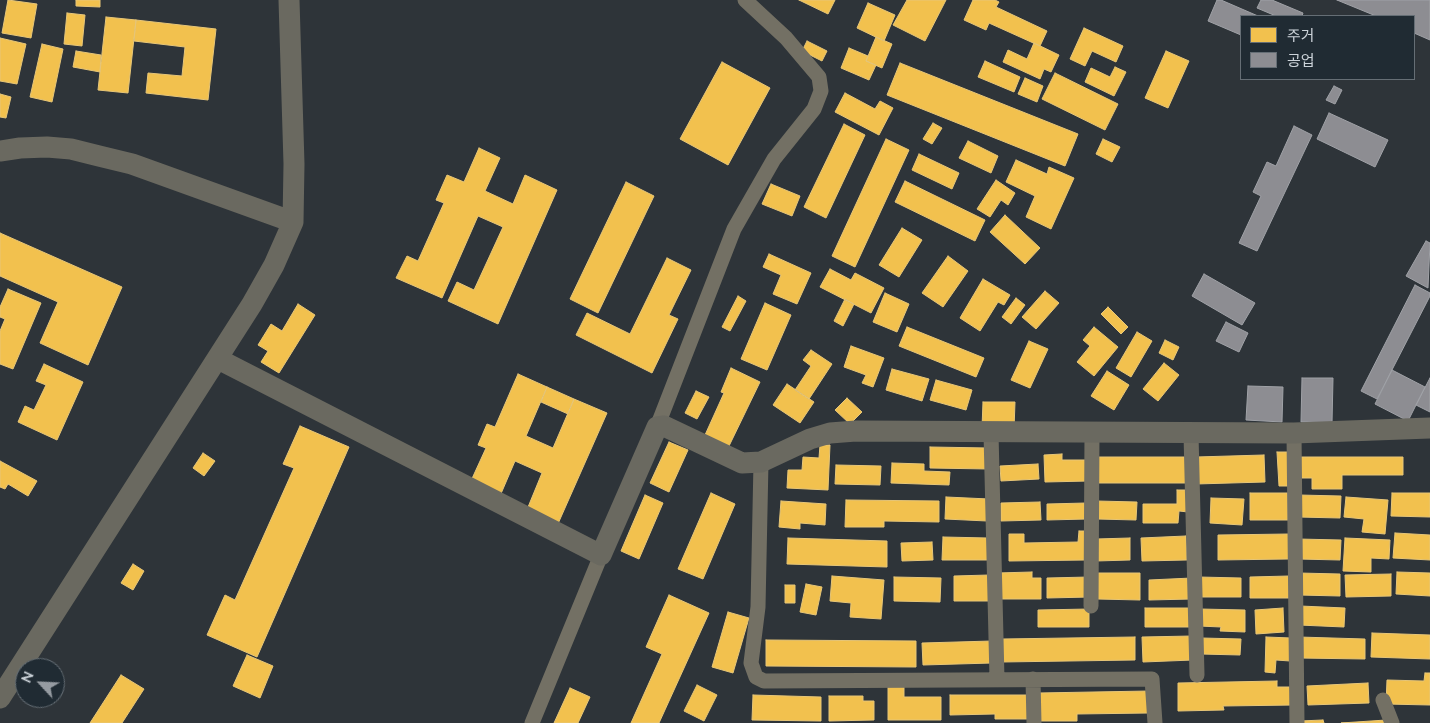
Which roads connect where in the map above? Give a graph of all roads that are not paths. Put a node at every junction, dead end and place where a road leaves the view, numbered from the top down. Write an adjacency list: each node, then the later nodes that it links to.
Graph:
1 (289, 0): 4 (street)
2 (744, 0): 6 (street)
3 (0, 151): 4 (street)
4 (293, 222): 5 (street)
5 (218, 359): 13 (street); 18 (street)
6 (657, 427): 12 (street); 13 (street)
7 (1430, 428): 9 (street)
8 (991, 433): 10 (street); 12 (street); 16 (street)
9 (1294, 433): 11 (street); 23 (street)
10 (1092, 434): 11 (street); 14 (street)
11 (1191, 434): 15 (street)
12 (762, 462): 16 (street)
13 (601, 555): 20 (street)
14 (1091, 606)
15 (1197, 675)
16 (997, 679): 17 (street)
17 (1032, 679): 21 (street); 22 (street)
18 (0, 698)
19 (1383, 700): 24 (street)
20 (532, 723)
21 (1034, 723)
22 (1155, 723)
23 (1297, 723)
24 (1392, 723)

